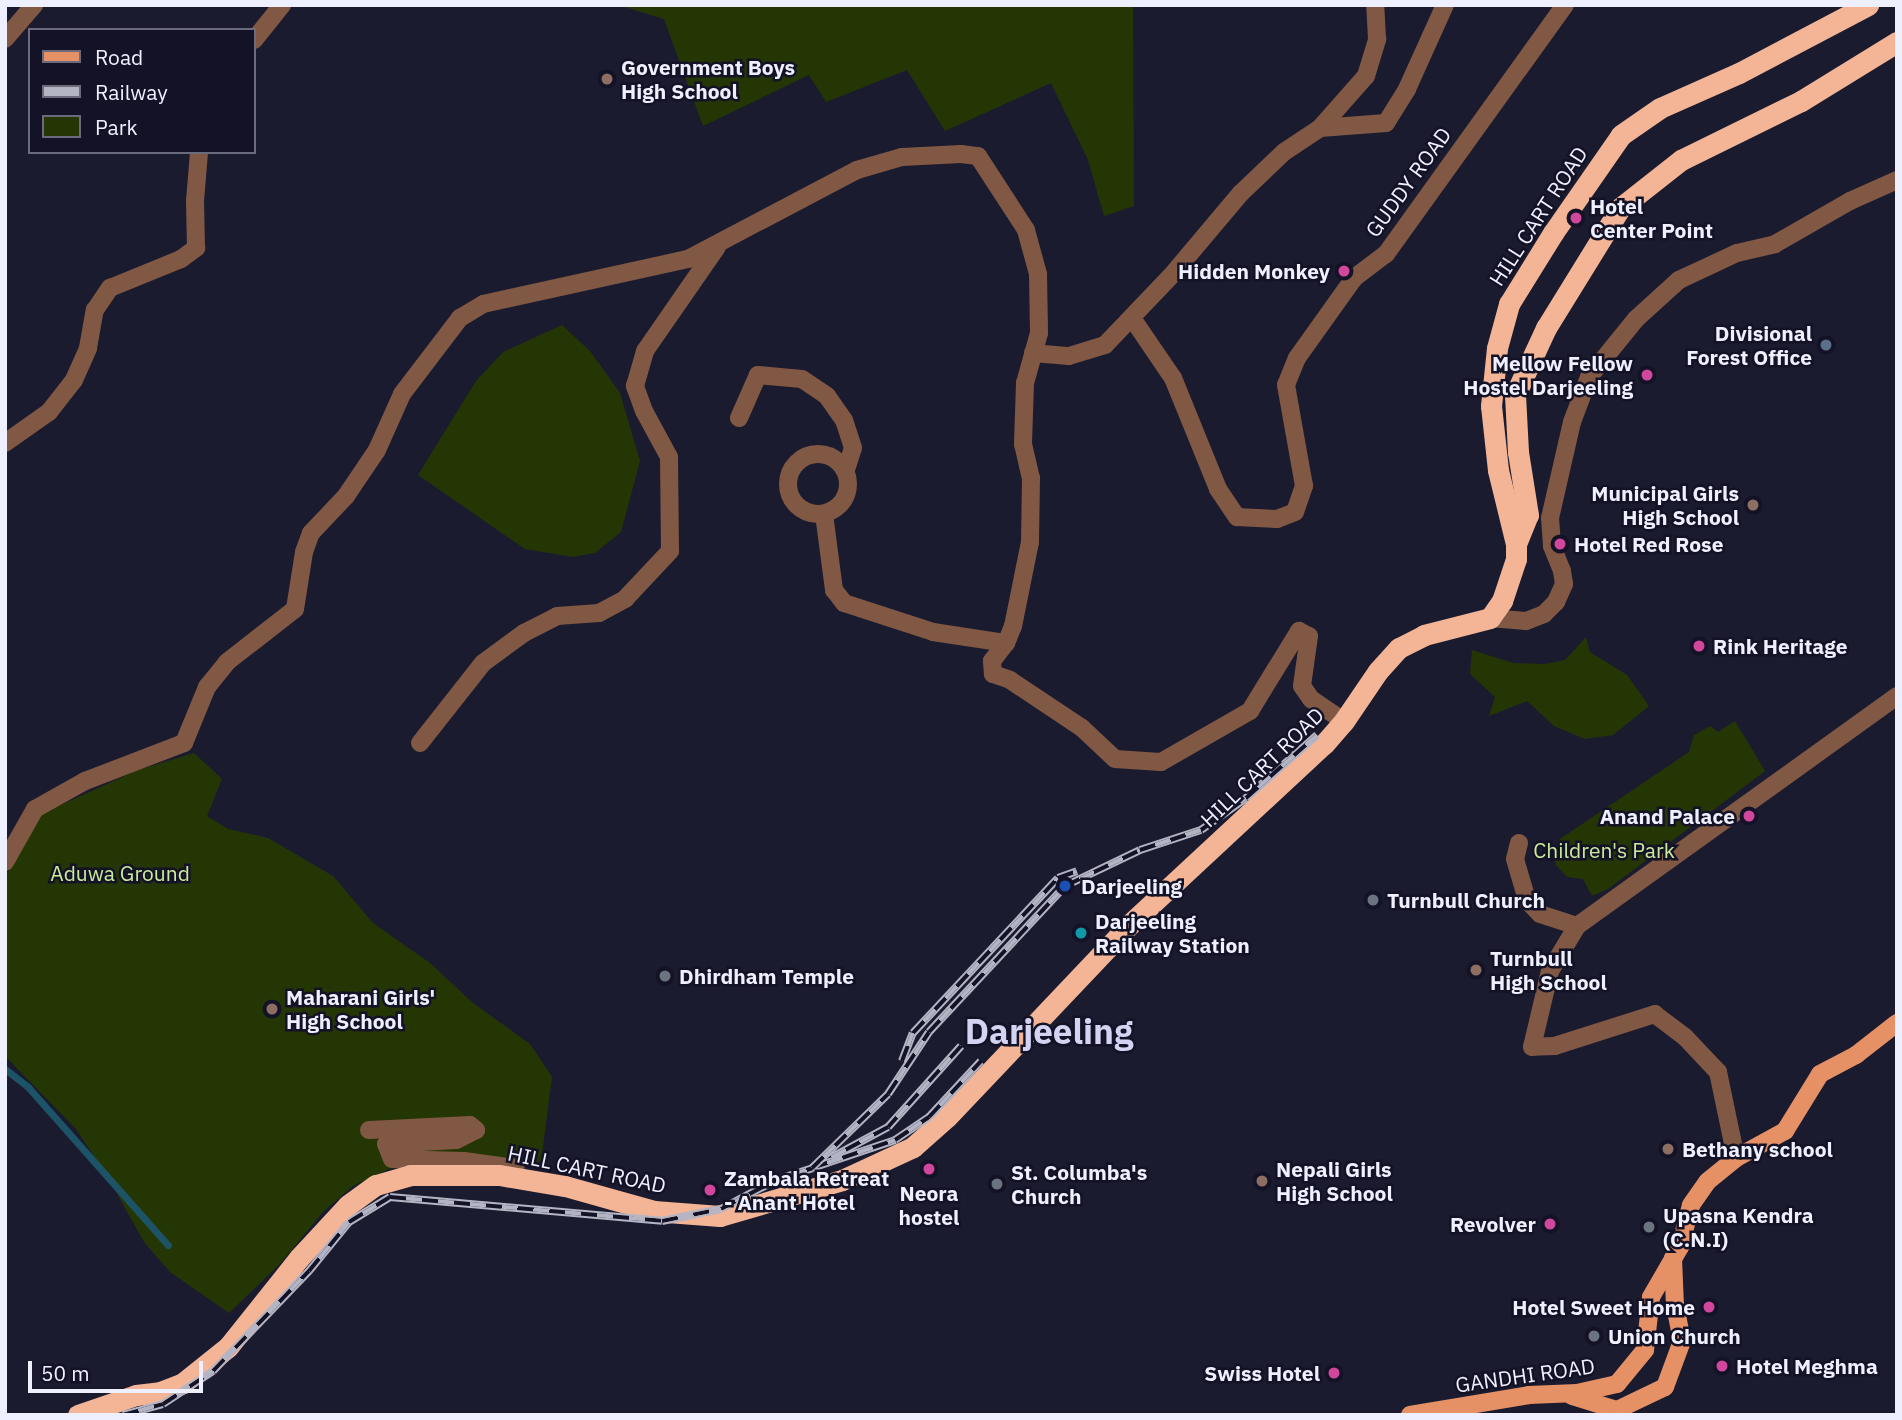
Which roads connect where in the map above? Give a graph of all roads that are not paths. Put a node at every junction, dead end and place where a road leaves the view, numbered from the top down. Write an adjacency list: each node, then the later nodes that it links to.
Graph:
1 (34, 5): 8 (street)
2 (282, 5): 7 (street)
3 (1375, 5): 10 (street)
4 (1445, 5): 10 (street)
5 (1564, 5): 14 (street, GUDDY ROAD)
6 (1868, 5): 20 (highway, HILL CART ROAD)
7 (256, 38)
8 (5, 40)
9 (1897, 42): 20 (highway)
10 (1320, 128): 14 (street)
11 (199, 154): 17 (street)
12 (1897, 180): 21 (street)
13 (719, 244): 15 (street); 25 (street); 27 (street)
14 (1132, 318): 15 (street)
15 (1033, 353): 22 (street)
16 (739, 418): 18 (street)
17 (5, 443)
18 (846, 470): 19 (street); 19 (street)
19 (824, 514): 22 (street)
20 (1516, 544): 21 (highway, HILL CART ROAD)
21 (1490, 618): 24 (highway, HILL CART ROAD)
22 (1006, 643): 24 (street)
23 (1897, 696): 28 (street)
24 (1344, 721): 32 (highway, HILL CART ROAD)
25 (420, 743)
26 (1519, 843): 28 (street)
27 (5, 862)
28 (1577, 926): 31 (street)
29 (1897, 1023): 31 (main road)
30 (369, 1130): 32 (street)
31 (1736, 1158): 33 (main road)
32 (565, 1186): 35 (highway, HILL CART ROAD)
33 (1676, 1252): 34 (main road, GANDHI ROAD); 34 (main road)
34 (1565, 1394): 36 (main road, GANDHI ROAD)
35 (78, 1415)
36 (1410, 1415)

